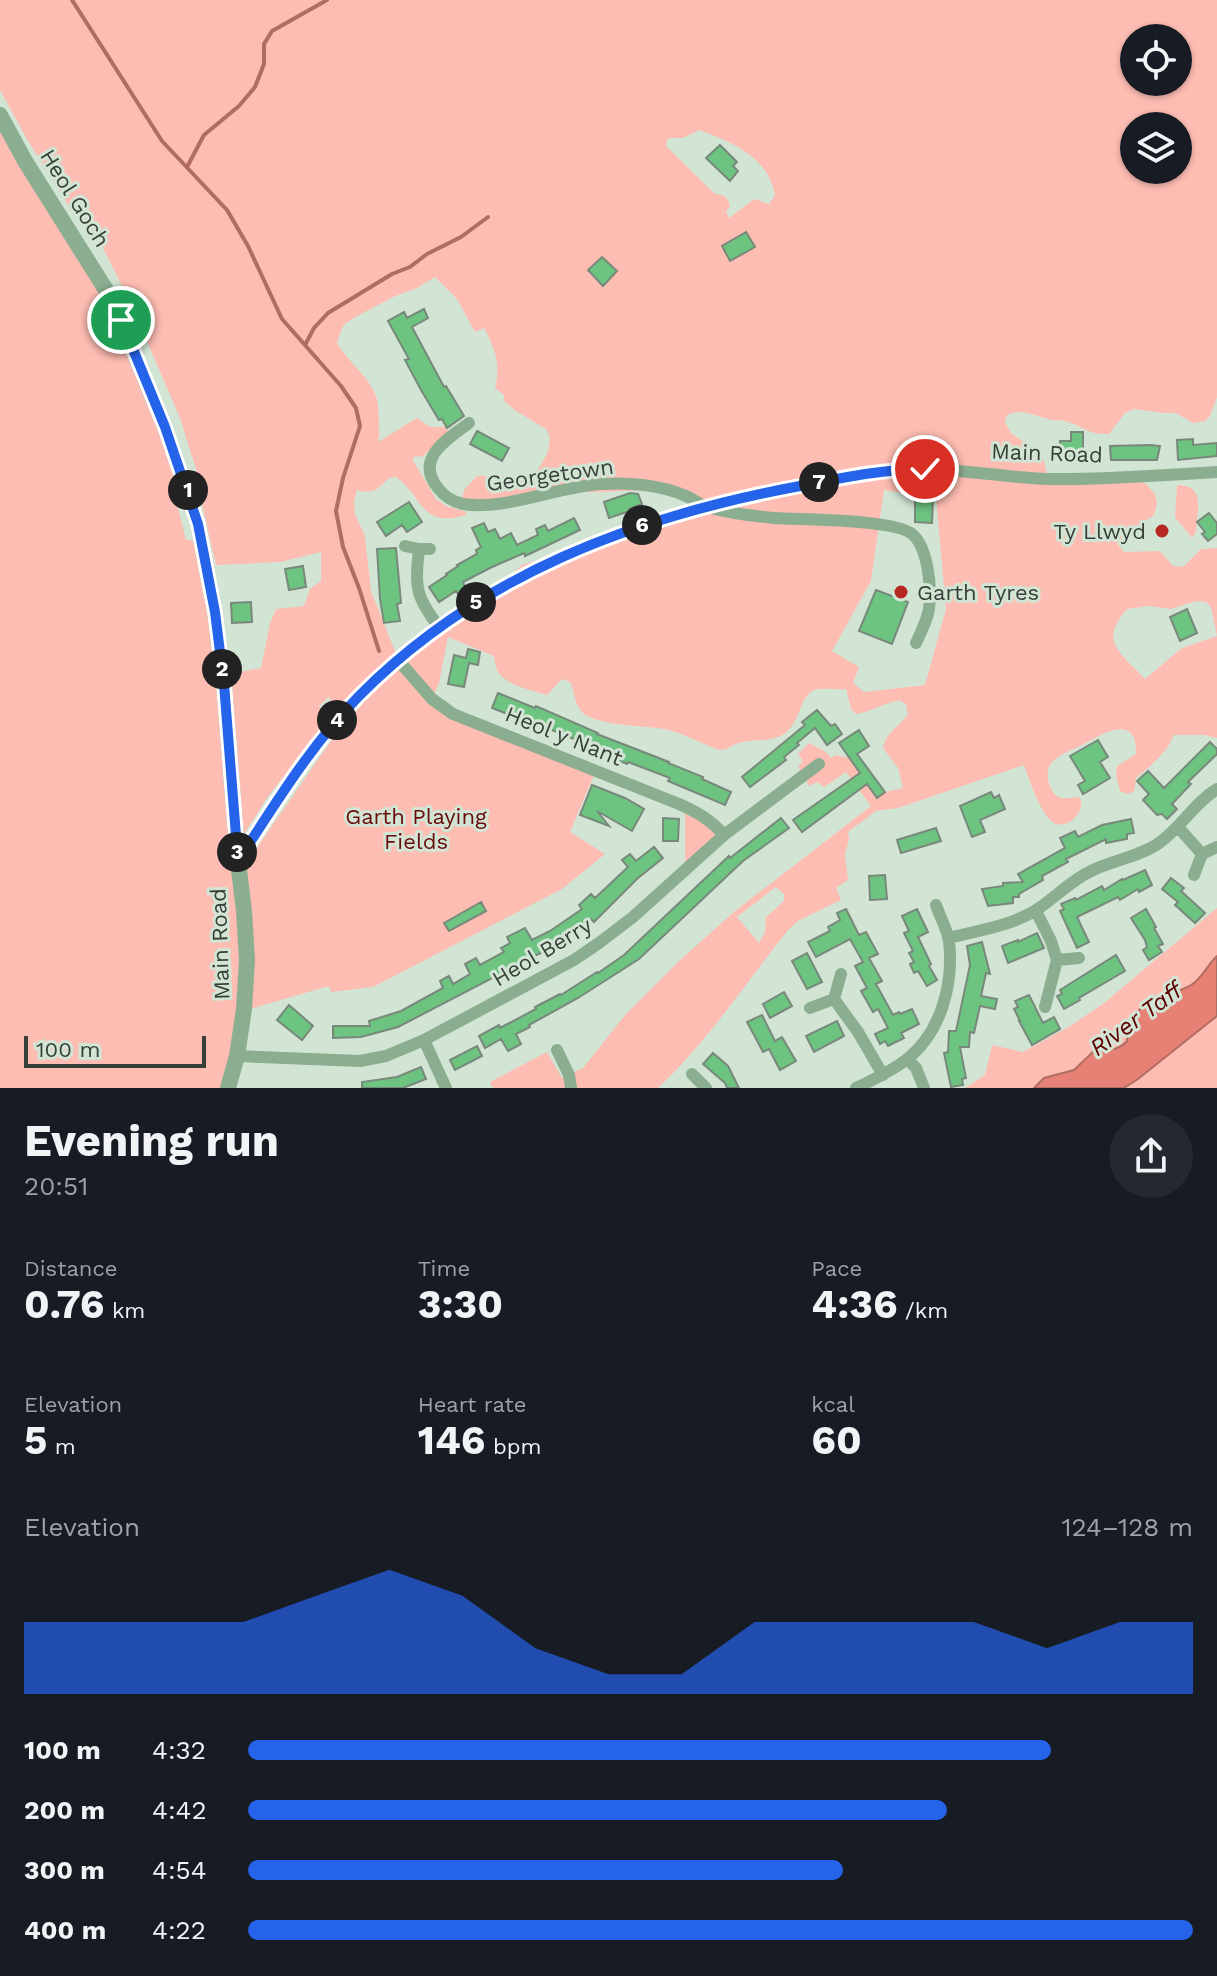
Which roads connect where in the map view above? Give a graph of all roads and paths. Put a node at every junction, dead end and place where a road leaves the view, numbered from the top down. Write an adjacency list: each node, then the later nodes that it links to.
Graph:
1 (0, 115): 15 (street, Heol Goch)
2 (469, 423): 4 (street, Georgetown)
3 (1217, 472): 4 (street, Main Road)
4 (705, 506): 6 (street, Main Road); 7 (street)
5 (405, 546): 6 (street)
6 (439, 627): 8 (street, Main Road)
7 (916, 643)
8 (399, 661): 12 (street, Heol y Nant); 15 (street, Main Road)
9 (819, 764): 12 (street, Heol Berry)
10 (1217, 789): 11 (street)
11 (1178, 827): 14 (street); 18 (street)
12 (724, 835): 26 (street, Heol Berry)
13 (1217, 847): 14 (street)
14 (1202, 854): 16 (street)
15 (238, 861): 28 (street, Main Road)
16 (1194, 875)
17 (936, 905): 19 (street)
18 (1036, 911): 19 (street); 21 (street)
19 (948, 938): 29 (street)
20 (1079, 958): 21 (street)
21 (1057, 960): 24 (street)
22 (841, 974): 23 (street)
23 (834, 999): 25 (street); 31 (street)
24 (1045, 1007)
25 (810, 1008)
26 (424, 1040): 28 (street, Heol Berry); 33 (street)
27 (557, 1050): 34 (street)
28 (237, 1056): 32 (street, Main Road)
29 (907, 1059): 31 (street); 37 (street)
30 (692, 1074): 35 (street)
31 (883, 1075): 36 (street)
32 (228, 1088)
33 (446, 1088)
34 (571, 1088)
35 (706, 1088)
36 (856, 1088)
37 (924, 1088)

